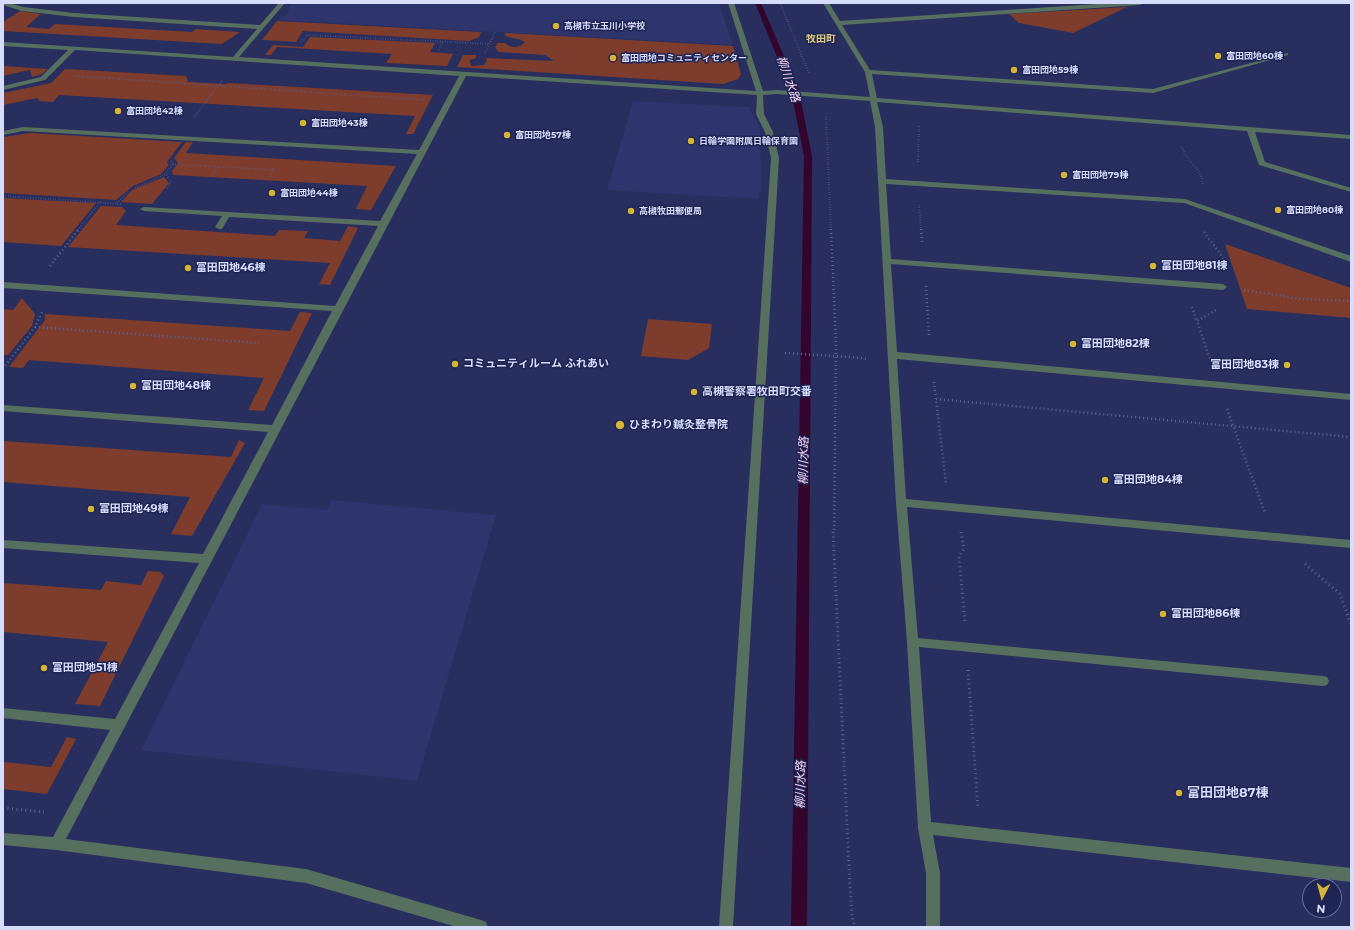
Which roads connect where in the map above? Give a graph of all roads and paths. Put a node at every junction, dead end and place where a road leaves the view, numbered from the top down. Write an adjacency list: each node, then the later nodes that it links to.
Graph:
1 (3, 3): 8 (street)
2 (282, 3): 8 (street)
3 (731, 3): 23 (street)
4 (780, 3): 21 (path)
5 (826, 3): 7 (street)
6 (1140, 3): 7 (street)
7 (838, 23): 18 (street)
8 (262, 27): 16 (street)
9 (495, 32): 12 (path)
10 (3, 44): 13 (street)
11 (300, 44): 12 (path)
12 (489, 44): 14 (path)
13 (74, 48): 16 (street); 19 (street)
14 (484, 54)
15 (1286, 54): 18 (street)
16 (235, 58): 17 (street)
17 (253, 59): 20 (street); 31 (path)
18 (868, 72): 24 (street)
19 (48, 74): 22 (street); 25 (path)
20 (464, 75): 23 (street); 25 (street)
21 (811, 77)
22 (3, 88)
23 (760, 93): 24 (street); 82 (street)
24 (874, 100): 28 (street); 38 (street)
25 (449, 101): 33 (street)
26 (825, 114): 83 (path)
27 (919, 124): 39 (path)
28 (1250, 128): 30 (street); 40 (street)
29 (3, 133): 31 (street)
30 (1351, 137)
31 (178, 138): 32 (street)
32 (188, 138): 33 (street); 34 (path)
33 (421, 152): 44 (street)
34 (173, 164): 35 (path); 42 (path)
35 (218, 167): 36 (path); 37 (path)
36 (213, 174)
37 (269, 178)
38 (882, 181): 39 (street); 47 (street)
39 (917, 183): 46 (street); 48 (path)
40 (1351, 190)
41 (3, 196): 42 (path)
42 (148, 209): 43 (street)
43 (227, 214): 44 (street); 45 (street)
44 (383, 224): 52 (street)
45 (219, 227)
46 (1351, 259)
47 (887, 261): 48 (street); 56 (street)
48 (925, 264): 50 (street); 58 (path)
49 (3, 285): 52 (street)
50 (1223, 287): 51 (path)
51 (1351, 301)
52 (338, 308): 62 (street)
53 (35, 327): 54 (path)
54 (260, 344)
55 (786, 353): 57 (path, bridge)
56 (892, 355): 58 (street); 64 (street)
57 (849, 357)
58 (931, 359): 59 (street); 60 (path)
59 (1351, 397)
60 (936, 399): 63 (path); 65 (path)
61 (3, 408): 62 (street)
62 (275, 429): 68 (street)
63 (1351, 437)
64 (901, 503): 65 (street); 69 (street)
65 (949, 507): 67 (street); 70 (path)
66 (3, 544): 68 (street)
67 (1351, 544)
68 (206, 559): 73 (street)
69 (913, 642): 70 (street); 76 (street)
70 (966, 647): 71 (street); 77 (path)
71 (1322, 681)
72 (3, 713): 73 (street)
73 (118, 725): 79 (street)
74 (3, 808): 75 (path)
75 (47, 812)
76 (925, 828): 77 (street); 84 (street)
77 (980, 835): 80 (street)
78 (3, 839): 79 (street)
79 (56, 844): 81 (street)
80 (1351, 875)
81 (481, 927)
82 (726, 927)
83 (855, 927)
84 (933, 927)

